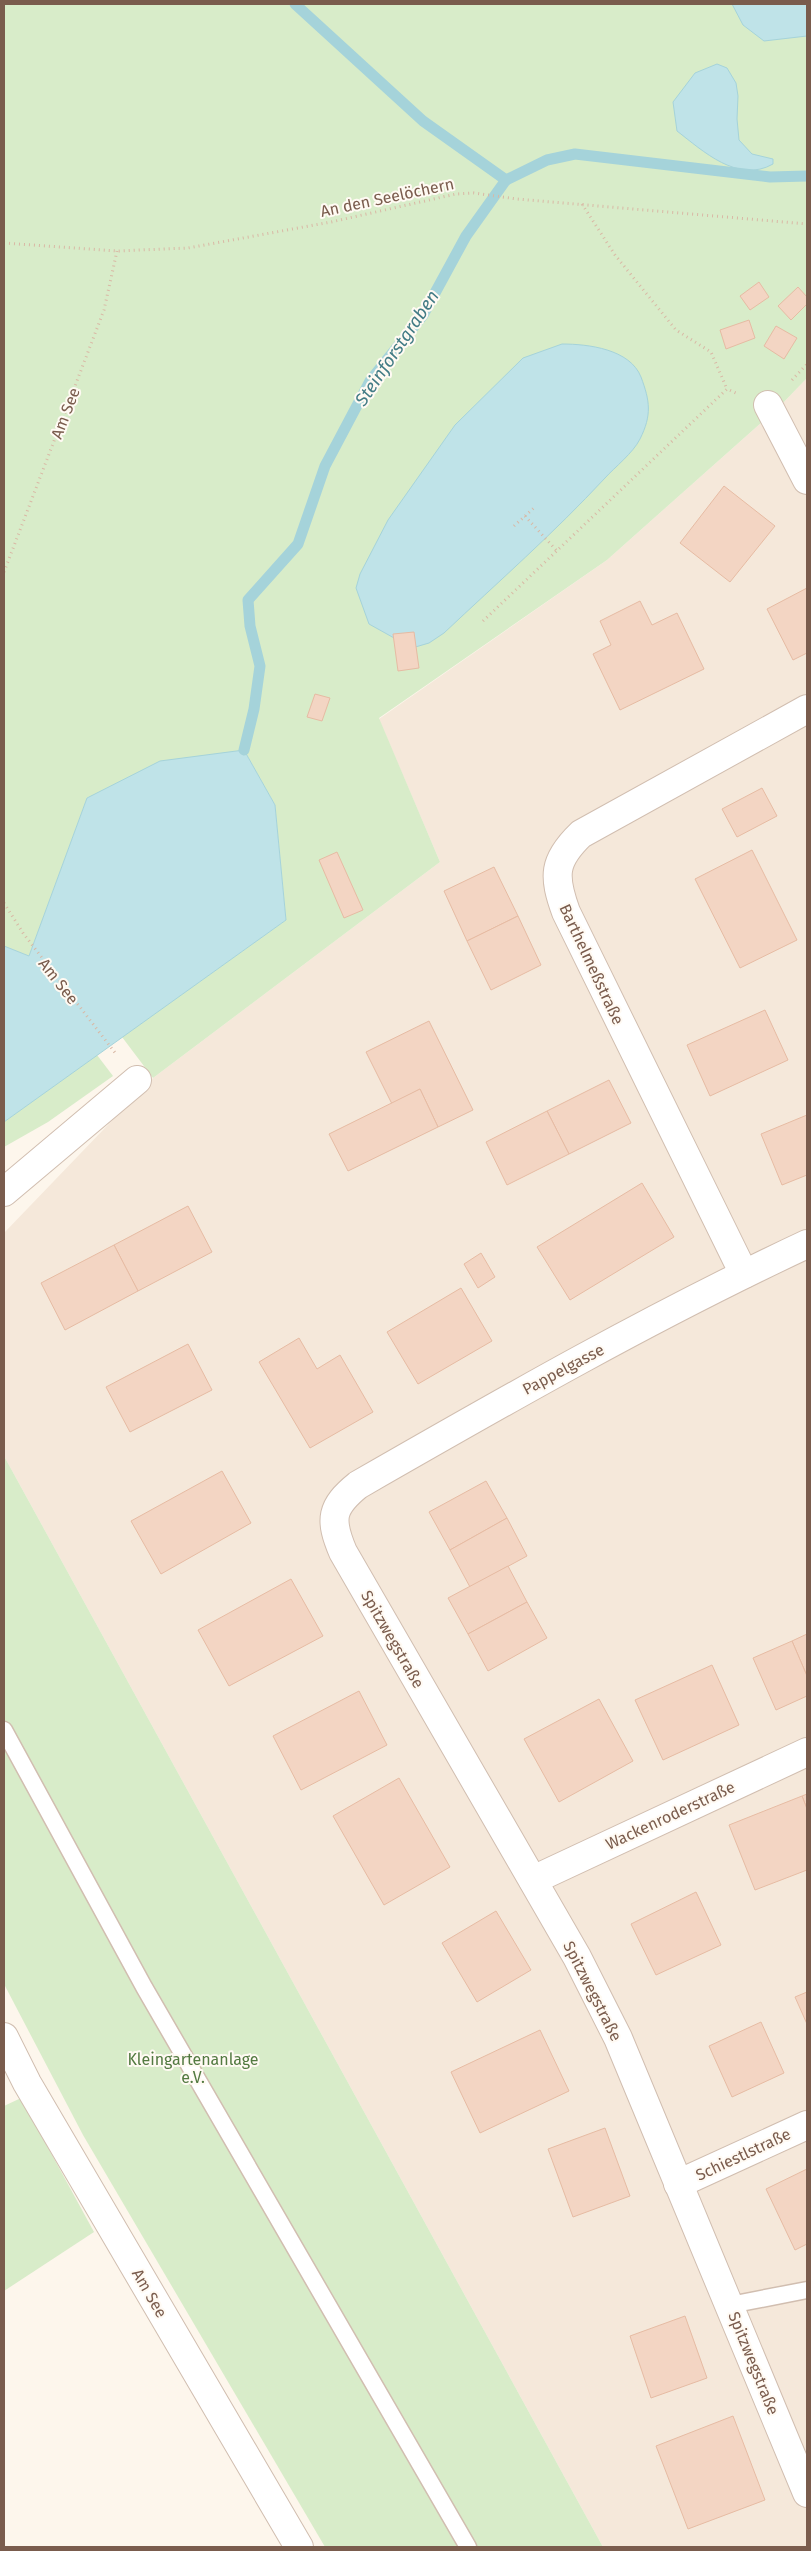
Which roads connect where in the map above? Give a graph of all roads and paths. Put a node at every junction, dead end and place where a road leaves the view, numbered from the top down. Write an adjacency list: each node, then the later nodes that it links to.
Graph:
1 (582, 204): 2 (path, An den Seelöchern); 4 (path, An den Seelöchern); 5 (path)
2 (807, 224)
3 (4, 243): 4 (path, An den Seelöchern)
4 (117, 251): 12 (path, Am See)
5 (727, 389): 6 (path); 11 (path)
6 (768, 405): 7 (street)
7 (807, 480)
8 (536, 506): 9 (path)
9 (525, 516): 10 (path); 11 (path)
10 (514, 526)
11 (557, 551): 13 (path)
12 (4, 572)
13 (483, 621)
14 (807, 709): 20 (street, Barthelmeßstraße)
15 (4, 903): 16 (path, Am See)
16 (118, 1057)
17 (137, 1080): 18 (street)
18 (4, 1192)
19 (807, 1244): 20 (street, Pappelgasse)
20 (744, 1274): 21 (street, Pappelgasse)
21 (335, 1514): 24 (street, Spitzwegstraße)
22 (4, 1730): 32 (lane)
23 (807, 1752): 24 (street, Wackenroderstraße)
24 (533, 1880): 27 (street, Spitzwegstraße)
25 (4, 2037): 31 (street, Am See)
26 (807, 2125): 27 (street, Schiestlstraße)
27 (678, 2184): 29 (street, Spitzwegstraße)
28 (807, 2290): 29 (lane)
29 (730, 2306): 30 (street, Spitzwegstraße)
30 (807, 2493)
31 (299, 2547)
32 (468, 2547)

